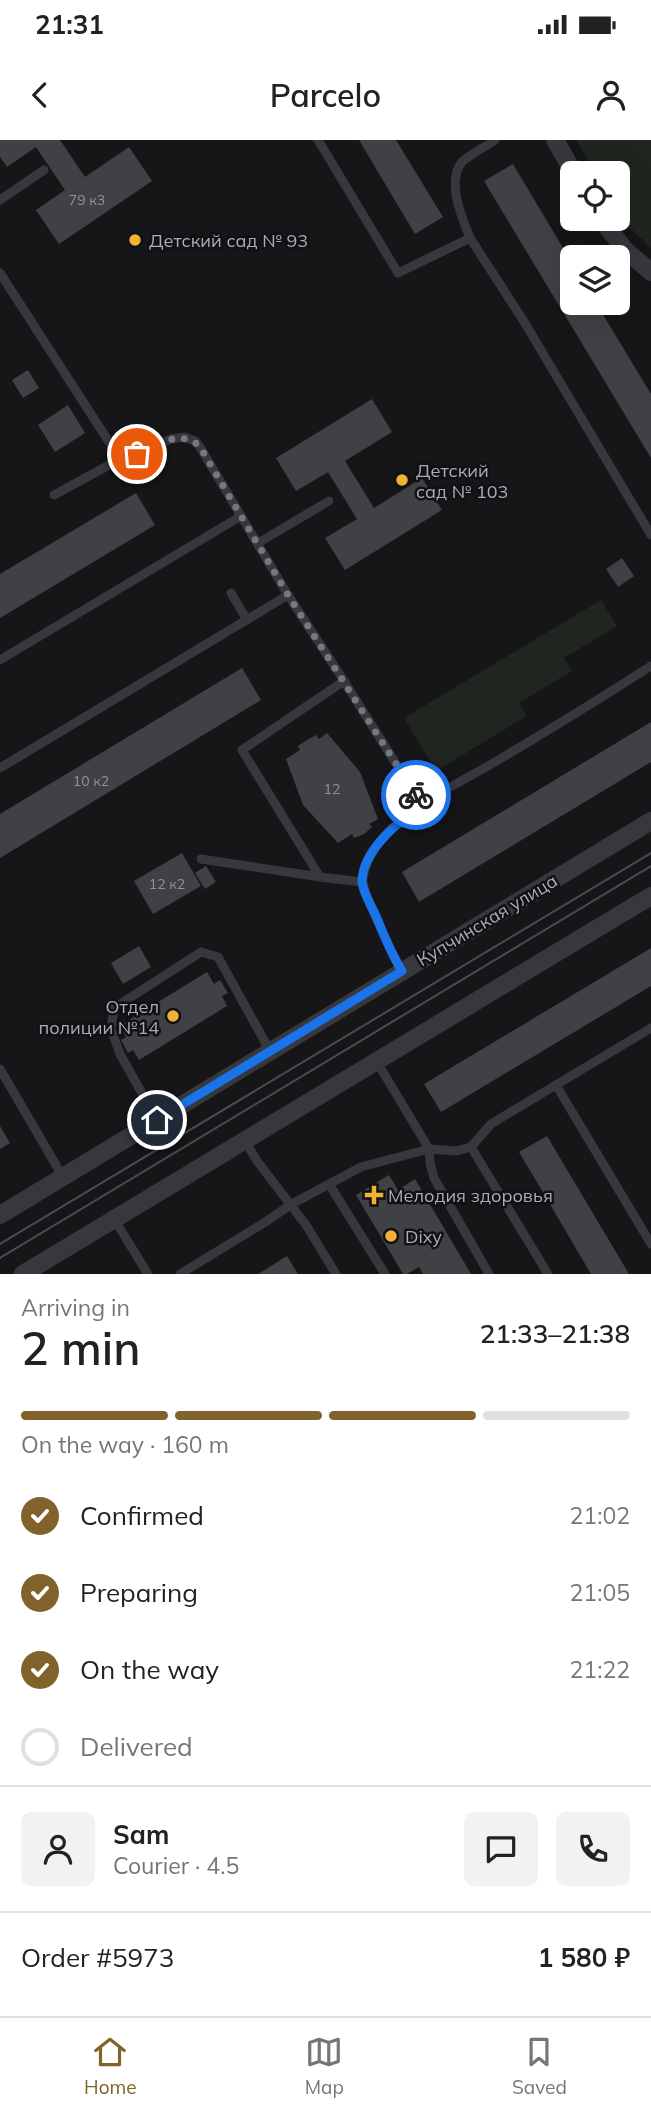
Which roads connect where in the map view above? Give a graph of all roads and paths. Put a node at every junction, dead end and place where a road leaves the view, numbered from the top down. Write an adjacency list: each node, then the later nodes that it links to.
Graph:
1 (318, 140): 8 (lane)
2 (495, 140): 8 (lane)
3 (555, 140): 4 (street)
4 (567, 161)
5 (44, 170): 6 (lane)
6 (0, 200)
7 (610, 231): 9 (street)
8 (470, 238): 15 (lane)
9 (651, 272)
10 (0, 273): 11 (lane)
11 (120, 458): 12 (lane); 14 (lane)
12 (54, 495)
13 (329, 500): 16 (lane)
14 (241, 516): 16 (lane); 20 (lane)
15 (651, 535)
16 (258, 543): 18 (lane)
17 (231, 593): 19 (lane)
18 (288, 595): 19 (lane); 22 (lane)
19 (247, 620): 23 (lane)
20 (0, 660)
21 (651, 666): 24 (lane)
22 (344, 681): 24 (lane); 27 (lane)
23 (0, 768)
24 (422, 805): 28 (lane)
25 (651, 821): 30 (street, Купчинская улица)
26 (201, 859): 27 (lane)
27 (320, 877): 28 (lane)
28 (362, 882): 30 (lane)
29 (651, 897): 33 (street)
30 (402, 971): 32 (street, Купчинская улица)
31 (651, 1028): 35 (lane)
32 (270, 1051): 36 (street, Купчинская улица); 36 (lane)
33 (377, 1062): 37 (street); 39 (lane)
34 (0, 1069): 40 (lane)
35 (556, 1085): 38 (lane); 45 (lane)
36 (157, 1120): 40 (street, Купчинская улица)
37 (245, 1141): 42 (lane); 44 (street)
38 (471, 1147): 39 (lane); 52 (lane)
39 (429, 1149): 41 (lane); 51 (lane)
40 (63, 1177): 43 (street, Купчинская улица)
41 (329, 1184): 42 (lane); 50 (lane)
42 (290, 1205): 48 (lane); 49 (lane)
43 (0, 1215)
44 (114, 1219): 46 (street); 47 (lane)
45 (651, 1244)
46 (23, 1274)
47 (148, 1274)
48 (180, 1274)
49 (336, 1274)
50 (385, 1274)
51 (489, 1274)
52 (548, 1274)

